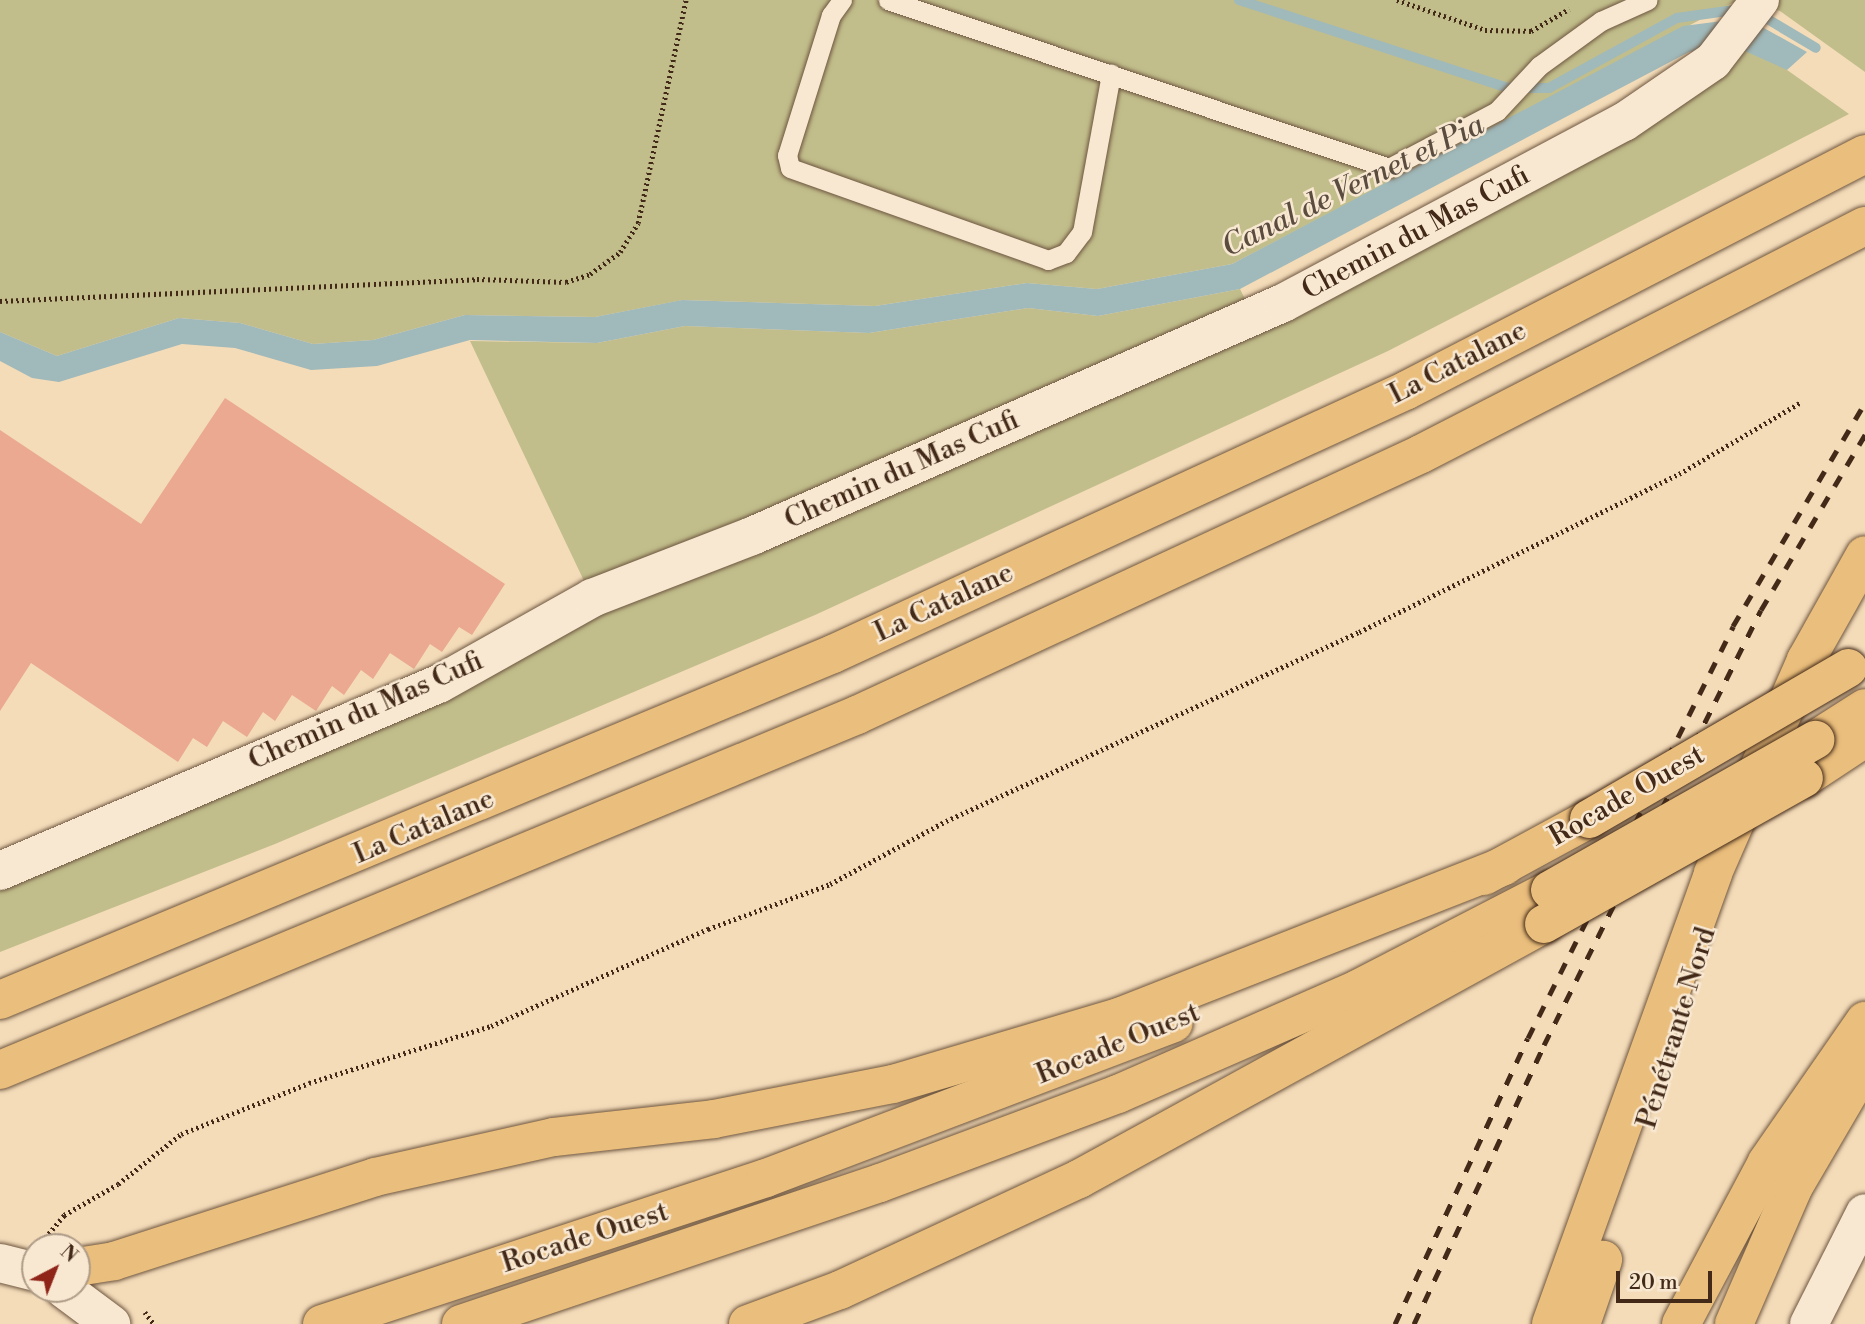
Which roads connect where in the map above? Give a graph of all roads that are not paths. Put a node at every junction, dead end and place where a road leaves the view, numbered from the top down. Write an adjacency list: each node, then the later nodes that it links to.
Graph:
1 (842, 0): 5 (lane)
2 (888, 0): 5 (lane)
3 (1648, 0): 5 (lane)
4 (1759, 3): 14 (street, Chemin du Mas Cufi)
5 (1111, 74)
6 (1865, 154): 16 (highway, La Catalane)
7 (1865, 226): 19 (highway)
8 (1865, 555): 11 (highway)
9 (1856, 662): 13 (highway, Rocade Ouest, bridge)
10 (1865, 708): 15 (highway, Rocade Ouest, bridge)
11 (1776, 733): 29 (highway); 30 (highway, Pénétrante Nord)
12 (1865, 738): 15 (highway, bridge)
13 (1505, 866): 22 (highway); 26 (highway, Rocade Ouest)
14 (0, 871)
15 (1547, 907): 27 (highway, Rocade Ouest); 28 (highway)
16 (0, 1000)
17 (1865, 1021): 31 (highway)
18 (1865, 1065): 32 (highway)
19 (0, 1070)
20 (1865, 1213): 33 (street)
21 (0, 1263): 23 (street)
22 (91, 1265)
23 (21, 1268)
24 (83, 1303): 25 (street)
25 (111, 1324)
26 (322, 1324)
27 (461, 1324)
28 (748, 1324)
29 (1551, 1324)
30 (1581, 1324)
31 (1681, 1324)
32 (1734, 1324)
33 (1809, 1324)

